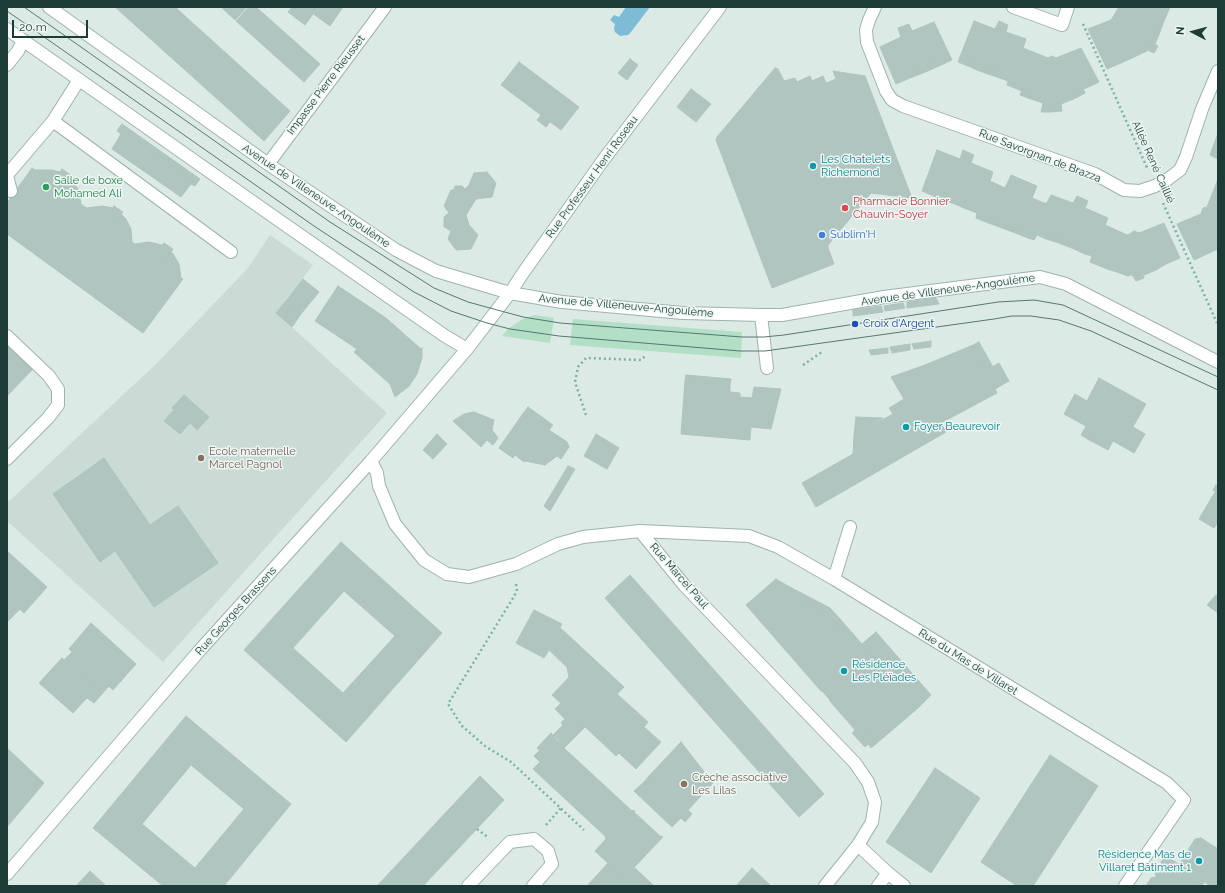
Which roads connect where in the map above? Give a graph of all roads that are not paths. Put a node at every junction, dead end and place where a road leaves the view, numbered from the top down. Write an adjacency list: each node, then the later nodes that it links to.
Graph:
1 (49, 7): 7 (street, Avenue de Villeneuve-Angoulème)
2 (385, 7): 14 (street, Impasse Pierre Rieusset)
3 (720, 7): 18 (street, Rue Professeur Henri Roseau)
4 (875, 7): 11 (street, Rue Savorgnan de Brazza)
5 (1013, 7): 6 (street)
6 (1068, 7)
7 (64, 11): 14 (street, Avenue de Villeneuve-Angoulème)
8 (7, 29): 9 (street)
9 (23, 40): 10 (street); 12 (street)
10 (7, 65)
11 (1218, 71)
12 (79, 80): 13 (street); 21 (street)
13 (53, 121): 15 (street); 17 (street)
14 (268, 164): 18 (street, Avenue de Villeneuve-Angoulème)
15 (7, 175): 16 (street)
16 (11, 191)
17 (232, 252)
18 (510, 293): 19 (street, Avenue de Villeneuve-Angoulème); 21 (street, Rue Professeur Henri Roseau)
19 (761, 315): 22 (street, Avenue de Villeneuve-Angoulème); 23 (street)
20 (7, 336): 24 (street)
21 (467, 349): 25 (street, Rue Georges Brassens)
22 (1218, 362)
23 (767, 368)
24 (7, 459)
25 (371, 461): 27 (street); 31 (street, Rue Georges Brassens)
26 (850, 527): 28 (street)
27 (640, 531): 28 (street, Rue du Mas de Villaret); 29 (street, Rue Marcel Paul)
28 (834, 578): 37 (street, Rue du Mas de Villaret)
29 (858, 845): 30 (street); 34 (street, Rue Marcel Paul)
30 (888, 873): 35 (street); 36 (street)
31 (7, 874)
32 (468, 886): 33 (street)
33 (533, 886)
34 (825, 886)
35 (878, 886)
36 (904, 886)
37 (1125, 886)

